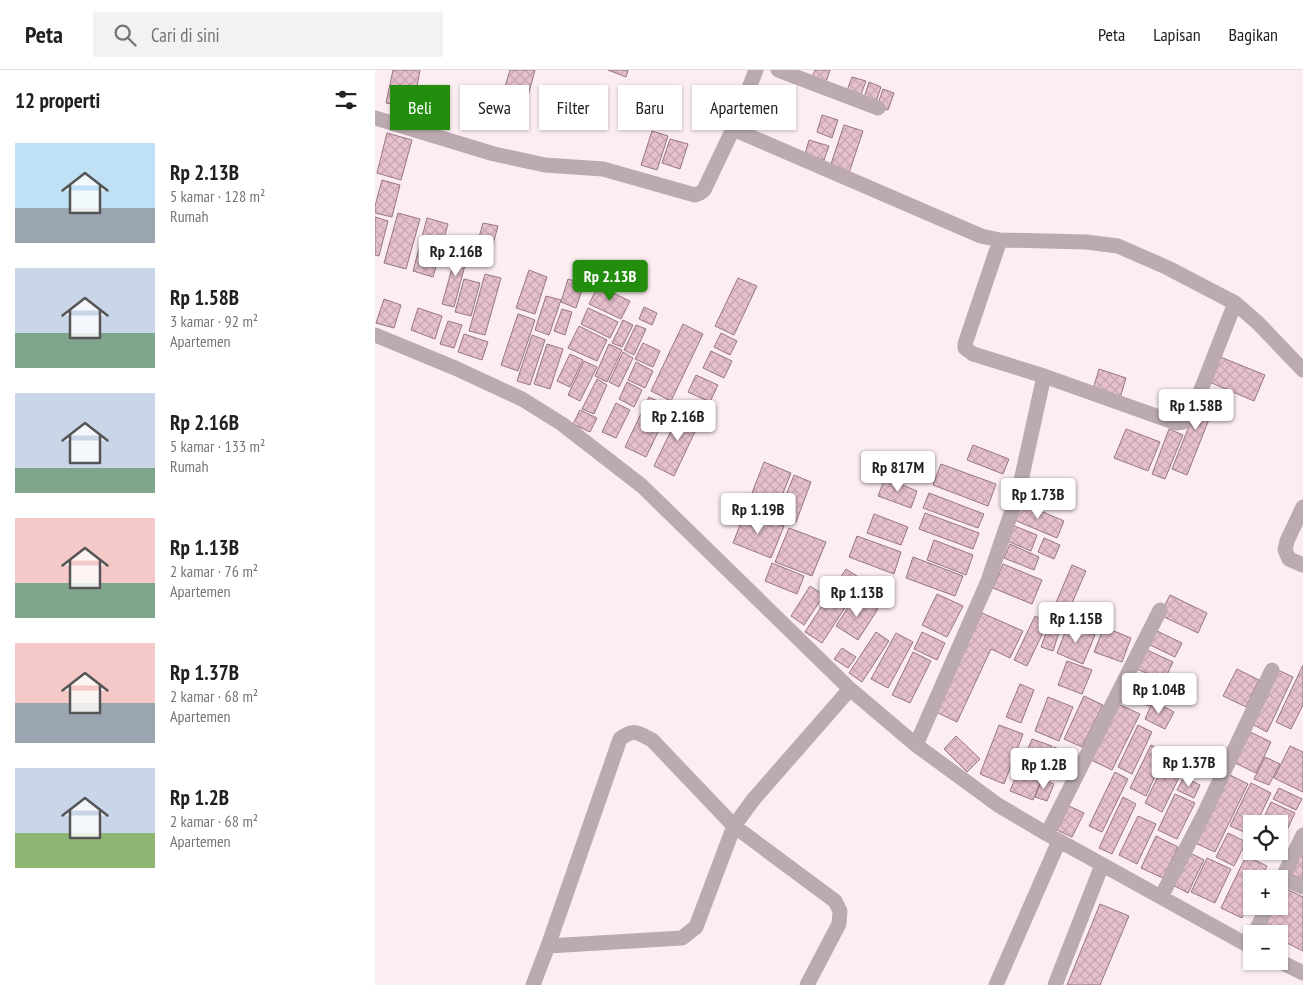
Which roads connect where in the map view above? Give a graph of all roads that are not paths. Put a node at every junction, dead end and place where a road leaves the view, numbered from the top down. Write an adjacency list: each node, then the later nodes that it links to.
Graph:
1 (756, 70): 3 (street)
2 (778, 70): 4 (street)
3 (750, 85)
4 (878, 108)
5 (375, 118): 6 (street)
6 (733, 130)
7 (735, 130): 8 (street)
8 (1000, 240): 9 (street); 12 (street)
9 (1233, 308): 11 (street); 12 (street)
10 (375, 335): 17 (street)
11 (1303, 370)
12 (1044, 376): 18 (street)
13 (1303, 507): 14 (street)
14 (1303, 565)
15 (1161, 610): 21 (street)
16 (1272, 670): 26 (street)
17 (850, 689): 18 (street); 19 (street)
18 (916, 745): 21 (street)
19 (734, 826): 28 (street); 28 (street); 32 (street)
20 (1303, 835): 23 (street)
21 (1053, 837): 22 (street); 33 (street)
22 (1102, 865): 26 (street); 34 (street)
23 (1287, 870)
24 (1288, 884): 25 (street)
25 (1303, 887)
26 (1161, 897): 27 (street)
27 (1243, 937)
28 (548, 946): 31 (street)
29 (1288, 965): 30 (street)
30 (1303, 973)
31 (533, 985)
32 (807, 985)
33 (996, 985)
34 (1055, 985)

